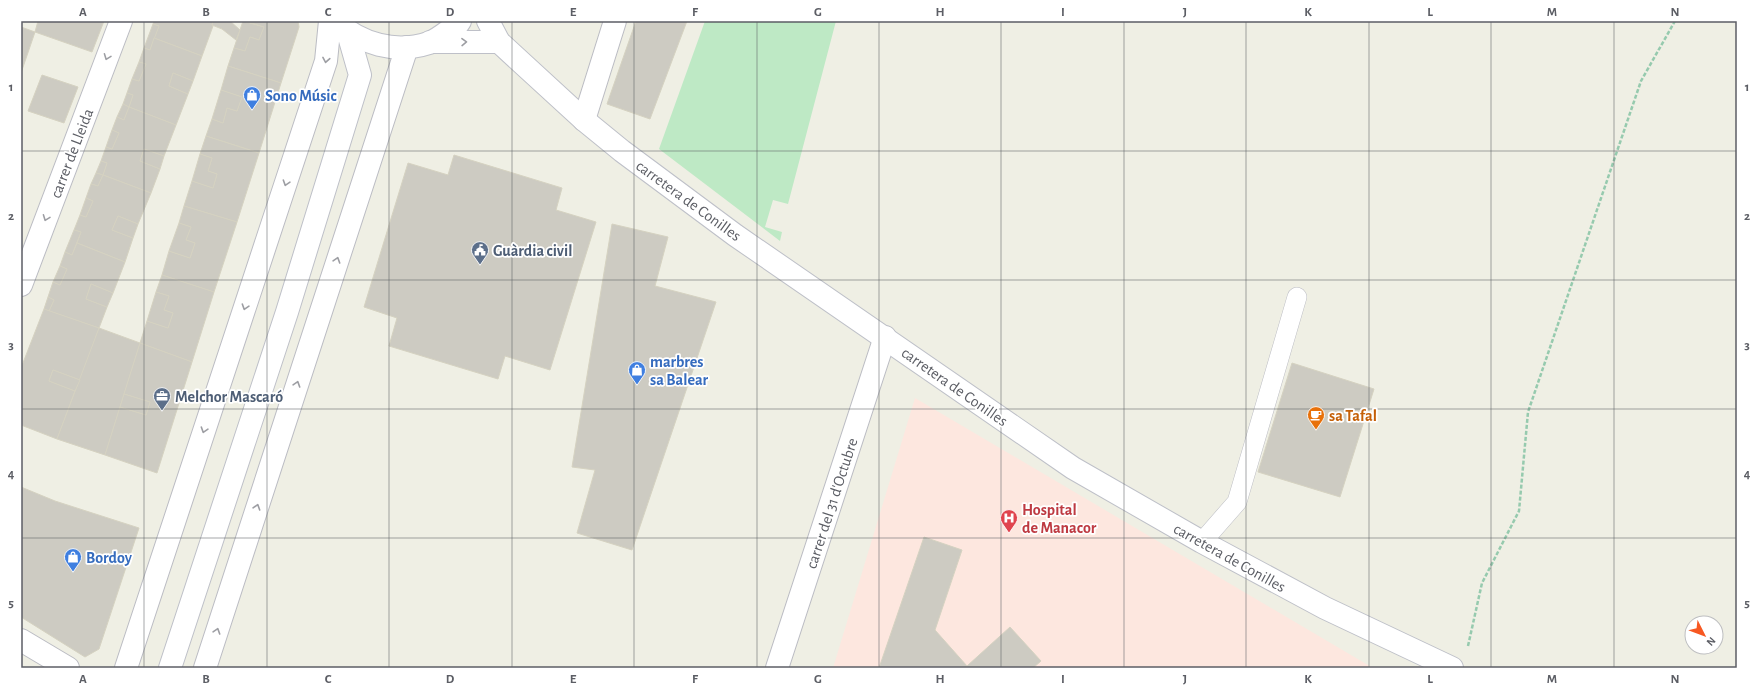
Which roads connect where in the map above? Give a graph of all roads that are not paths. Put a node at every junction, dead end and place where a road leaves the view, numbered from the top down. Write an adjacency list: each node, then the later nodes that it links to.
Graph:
1 (121, 21): 12 (street, carrer de Lleida, one-way to 12)
2 (330, 21): 19 (street, one-way to 19)
3 (460, 21): 7 (street)
4 (488, 21): 8 (street, carretera de Conilles)
5 (616, 21): 11 (street)
6 (342, 27): 9 (street); 10 (street)
7 (430, 42): 8 (street, one-way to 8); 9 (street)
8 (499, 42): 11 (street, carretera de Conilles)
9 (400, 47): 10 (street); 21 (street, one-way to 9)
10 (360, 75): 20 (street)
11 (584, 120): 14 (street, carretera de Conilles)
12 (21, 285)
13 (1297, 297): 15 (lane)
14 (885, 337): 15 (street, carretera de Conilles); 22 (street, carrer del 31 d'Octubre)
15 (1202, 542): 17 (street, carretera de Conilles)
16 (21, 640): 18 (street)
17 (1459, 660)
18 (68, 668)
19 (126, 668)
20 (170, 668)
21 (205, 668)
22 (777, 668)

